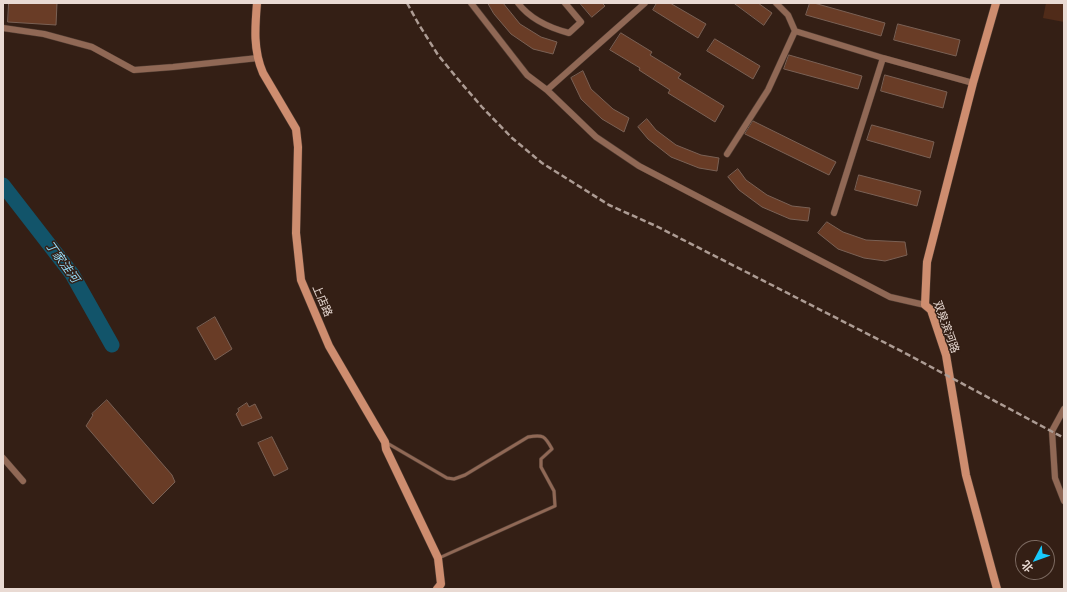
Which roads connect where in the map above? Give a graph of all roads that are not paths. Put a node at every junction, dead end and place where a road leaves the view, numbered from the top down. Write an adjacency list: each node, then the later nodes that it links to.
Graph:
1 (257, 3): 10 (street, 上店路)
2 (471, 3): 13 (street)
3 (518, 3): 4 (street)
4 (565, 3)
5 (645, 3): 13 (street)
6 (776, 3): 9 (street)
7 (996, 3): 12 (street, 双泉滨河路)
8 (3, 28): 10 (street)
9 (795, 31): 11 (street); 14 (street)
10 (258, 58): 18 (street, 上店路)
11 (883, 58): 12 (street); 15 (street)
12 (973, 83): 16 (street, 双泉滨河路)
13 (547, 90): 16 (street)
14 (727, 154)
15 (834, 212)
16 (925, 305): 24 (street, 双泉滨河路)
17 (1064, 409): 21 (street)
18 (386, 442): 22 (street, 上店路); 22 (lane)
19 (3, 458): 20 (street)
20 (22, 481)
21 (1064, 501)
22 (438, 558): 23 (street, 上店路)
23 (437, 589)
24 (997, 589)

